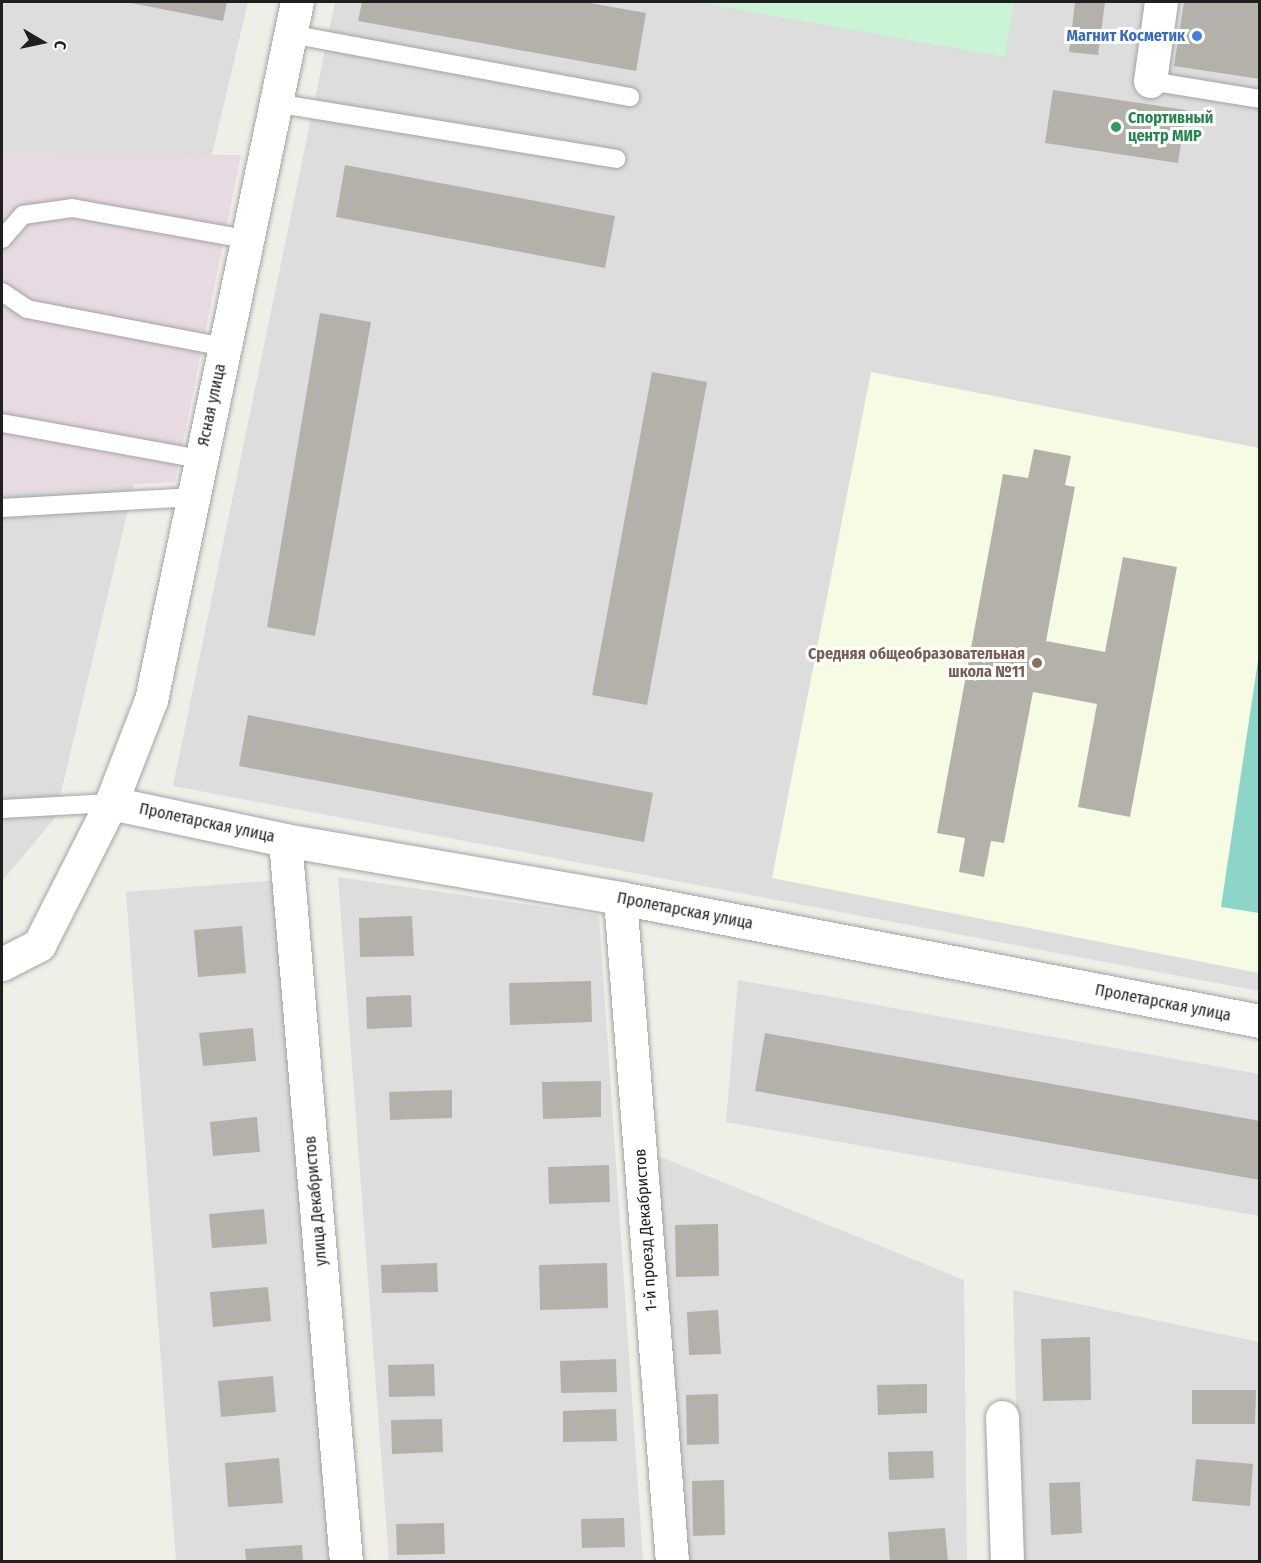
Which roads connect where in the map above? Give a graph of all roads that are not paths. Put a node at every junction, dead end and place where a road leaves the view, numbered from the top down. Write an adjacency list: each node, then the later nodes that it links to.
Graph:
1 (297, 2): 3 (street, Ясная улица)
2 (1161, 2): 4 (street)
3 (290, 34): 5 (lane); 7 (street, Ясная улица)
4 (1150, 81): 6 (lane)
5 (630, 97)
6 (1260, 99)
7 (275, 103): 8 (lane); 10 (street, Ясная улица)
8 (616, 159)
9 (2, 239): 10 (lane)
10 (246, 239): 12 (street, Ясная улица)
11 (2, 292): 12 (lane)
12 (224, 347): 14 (street, Ясная улица)
13 (2, 423): 14 (lane)
14 (201, 459): 15 (street, Ясная улица)
15 (194, 497): 16 (lane); 17 (street, Ясная улица)
16 (2, 508)
17 (111, 803): 18 (lane); 19 (street, Пролетарская улица); 21 (street, Ясная улица)
18 (2, 809)
19 (285, 840): 20 (street, Пролетарская улица); 24 (street, улица Декабристов)
20 (620, 898): 22 (street, Пролетарская улица); 25 (street, 1-й проезд Декабристов)
21 (2, 964)
22 (1260, 1021)
23 (1002, 1417): 26 (street)
24 (346, 1562)
25 (672, 1562)
26 (1007, 1562)

